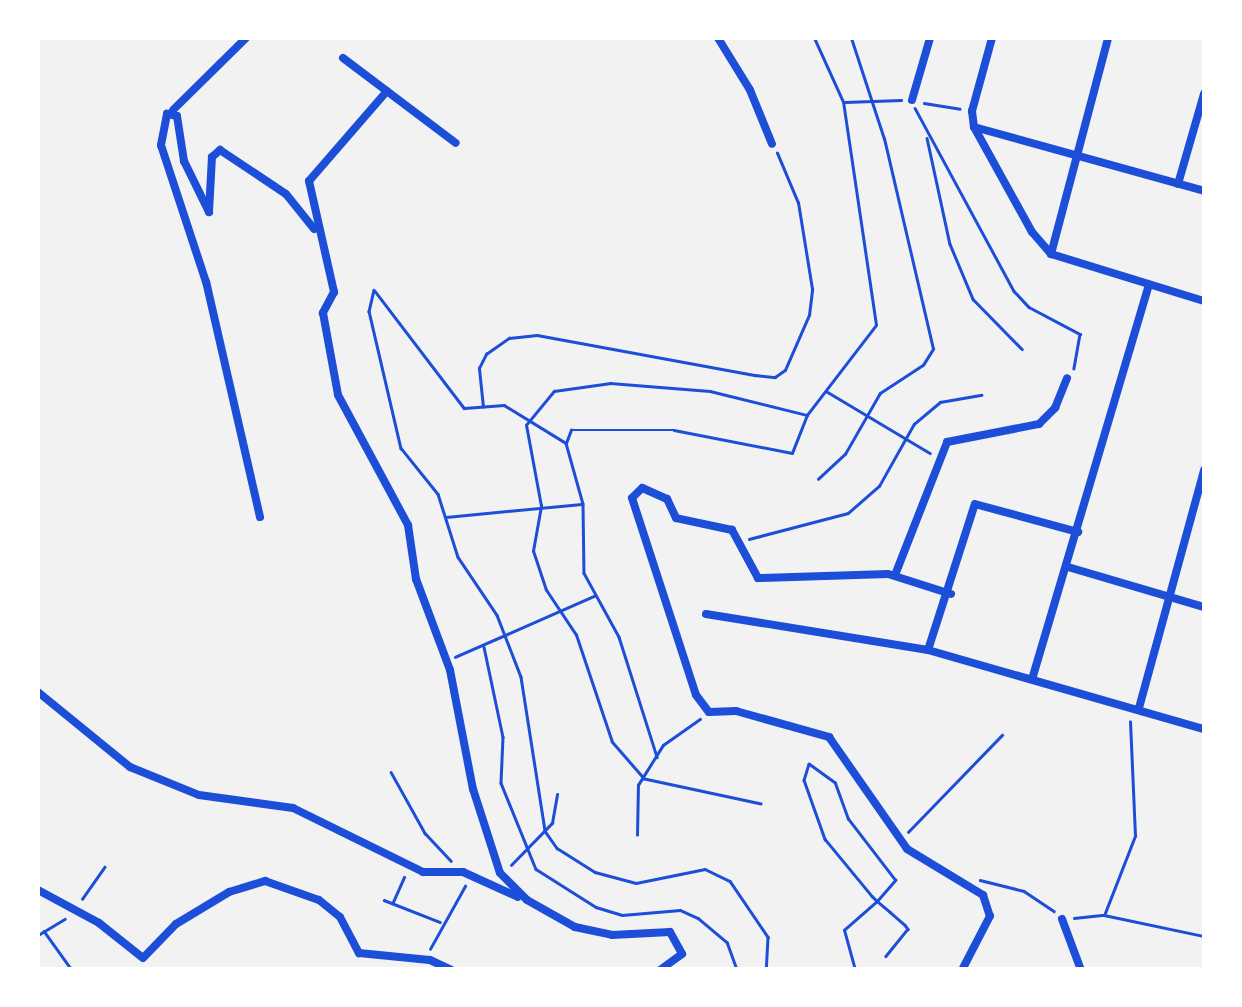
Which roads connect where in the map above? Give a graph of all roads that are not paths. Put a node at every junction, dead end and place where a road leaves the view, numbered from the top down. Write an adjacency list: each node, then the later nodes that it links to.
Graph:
1 (246, 38): 10 (street)
2 (718, 38): 13 (street)
3 (930, 38): 9 (street)
4 (992, 38): 11 (street)
5 (1108, 38): 14 (street)
6 (343, 58): 7 (street)
7 (386, 92): 12 (street); 17 (street)
8 (1204, 94): 15 (street)
9 (912, 100)
10 (174, 110): 17 (street); 23 (street)
11 (974, 127): 14 (street); 18 (street)
12 (456, 143)
13 (772, 144)
14 (1076, 155): 15 (street); 18 (street)
15 (1178, 184): 16 (street)
16 (1204, 191)
17 (317, 233): 37 (street)
18 (1050, 254): 19 (street)
19 (1149, 284): 20 (street); 24 (street)
20 (1204, 301)
21 (1066, 378): 26 (street)
22 (1204, 470): 28 (street)
23 (260, 517)
24 (1078, 532): 25 (street); 27 (street)
25 (1068, 567): 28 (street); 32 (street)
26 (895, 575): 27 (street); 41 (street)
27 (952, 594): 31 (street)
28 (1168, 596): 29 (street); 34 (street)
29 (1204, 606)
30 (706, 614): 31 (street)
31 (928, 650): 32 (street)
32 (1033, 676): 34 (street)
33 (38, 692): 37 (street)
34 (1134, 707): 35 (street)
35 (1204, 729)
36 (38, 890): 39 (street)
37 (548, 914): 40 (street)
38 (1062, 919): 42 (street)
39 (451, 970)
40 (660, 970)
41 (962, 970)
42 (1082, 970)

